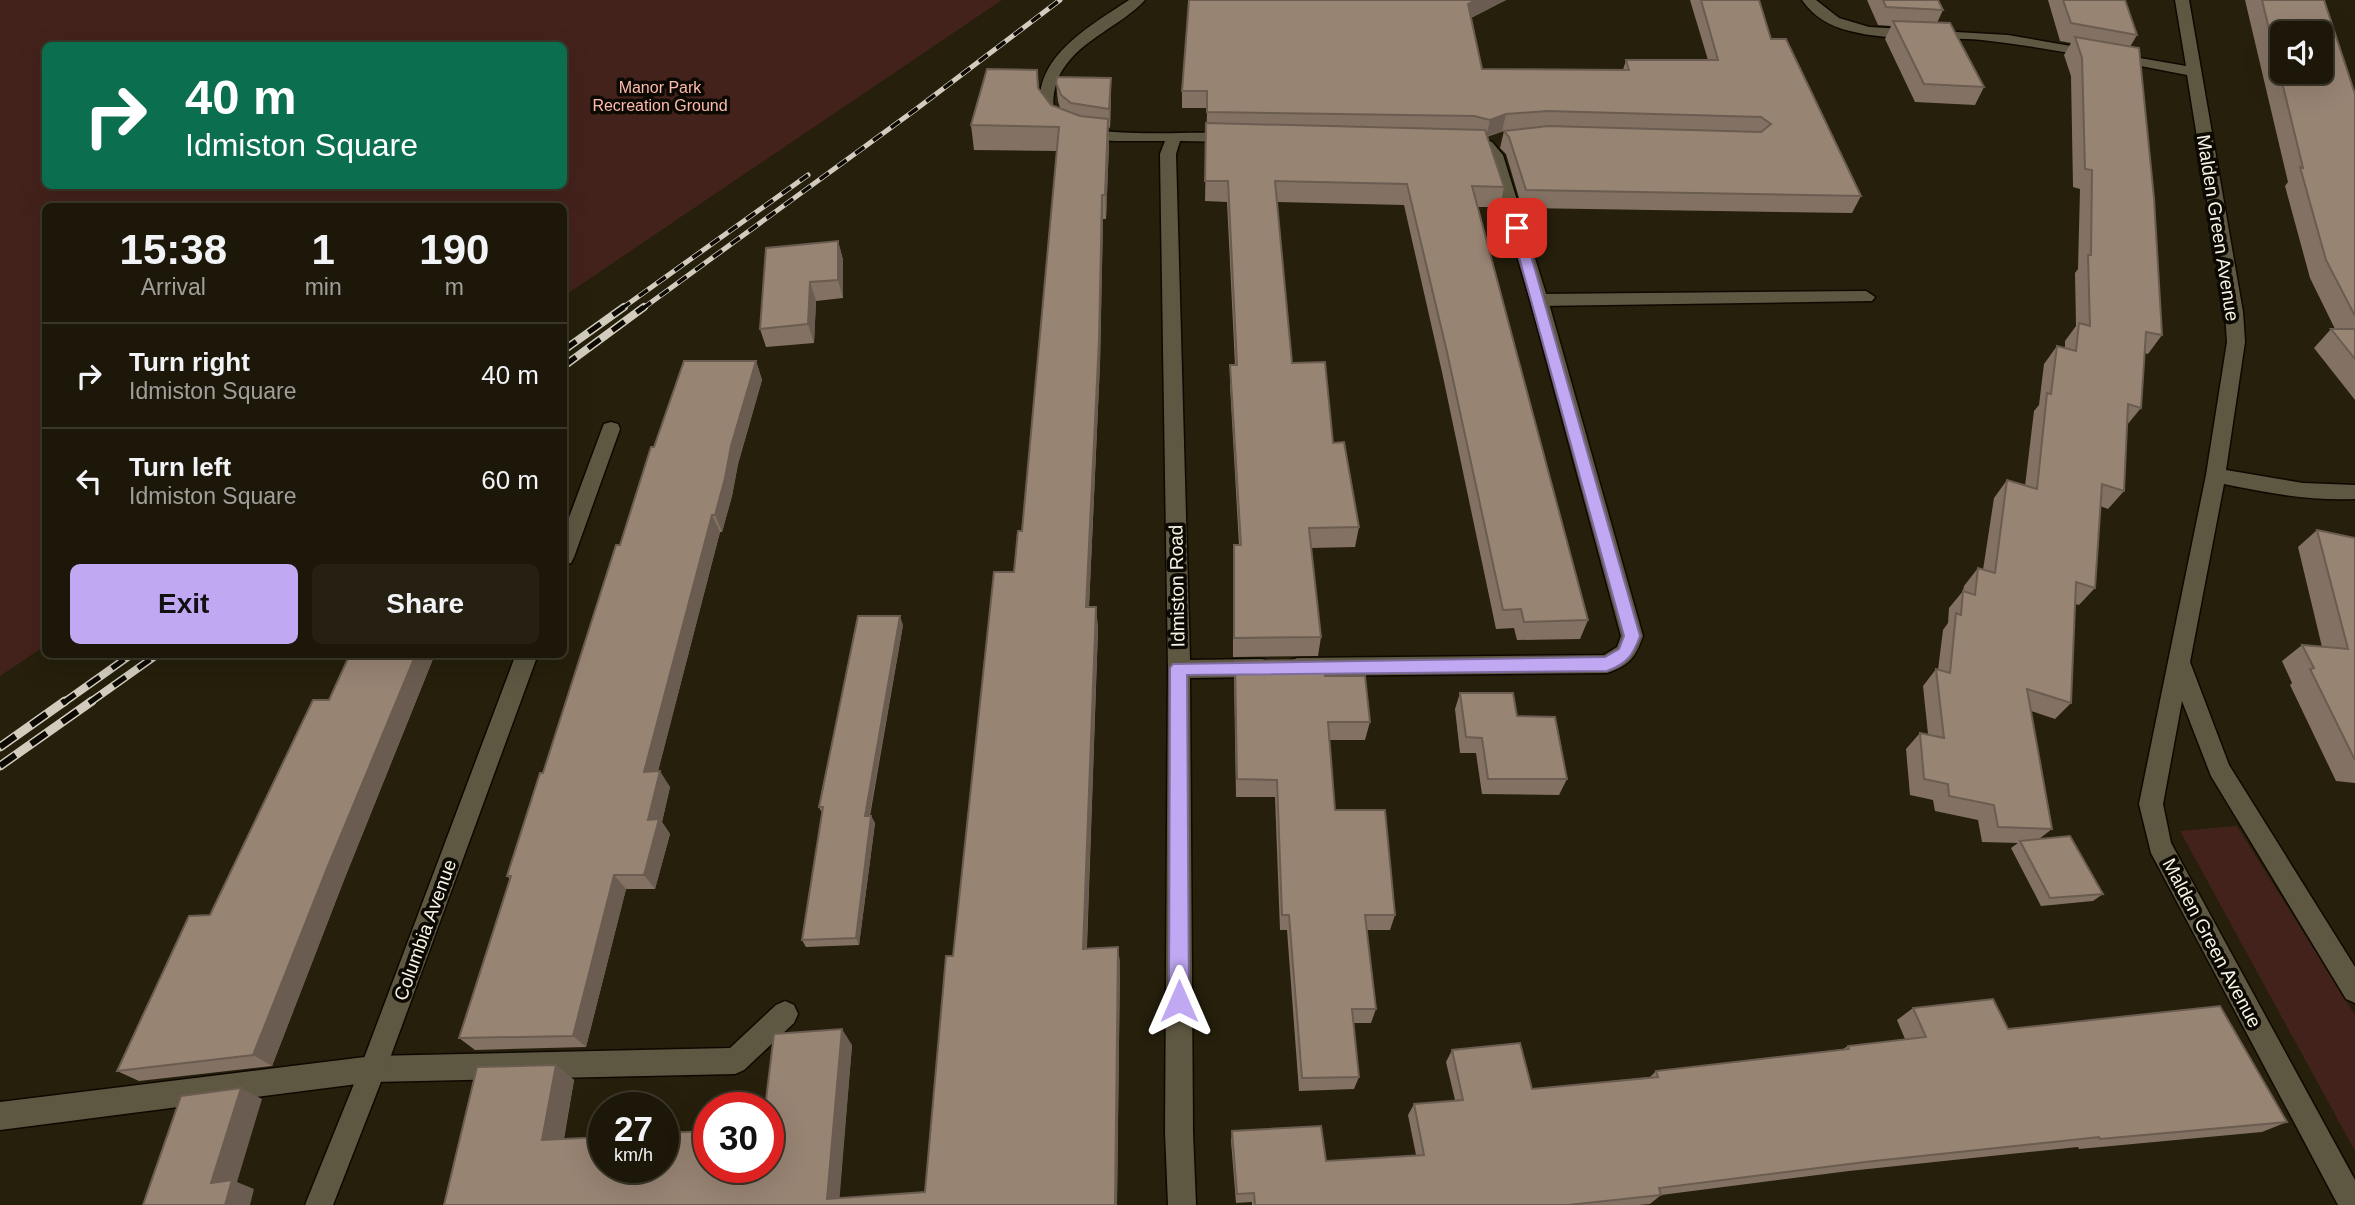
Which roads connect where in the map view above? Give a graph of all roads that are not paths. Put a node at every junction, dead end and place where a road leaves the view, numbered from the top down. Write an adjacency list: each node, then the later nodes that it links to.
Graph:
1 (1138, 0): 5 (street)
2 (1809, 0): 4 (street)
3 (2182, 0): 4 (street, Malden Green Avenue)
4 (2192, 72): 11 (street, Malden Green Avenue)
5 (1174, 136): 6 (street); 16 (street, Idmiston Road)
6 (1255, 137)
7 (1486, 142): 9 (street)
8 (1867, 297): 9 (street)
9 (1539, 300): 16 (street)
10 (611, 429): 13 (street)
11 (2217, 475): 12 (street); 15 (street, Malden Green Avenue)
12 (2355, 492)
13 (567, 549)
14 (526, 658): 19 (street, Columbia Avenue)
15 (2179, 662): 17 (street); 23 (street, Malden Green Avenue)
16 (1179, 668): 22 (street, Idmiston Road)
17 (2355, 990)
18 (785, 1014): 19 (street)
19 (373, 1069): 20 (street); 21 (street, Columbia Avenue)
20 (0, 1116)
21 (319, 1205)
22 (1182, 1205)
23 (2353, 1205)

